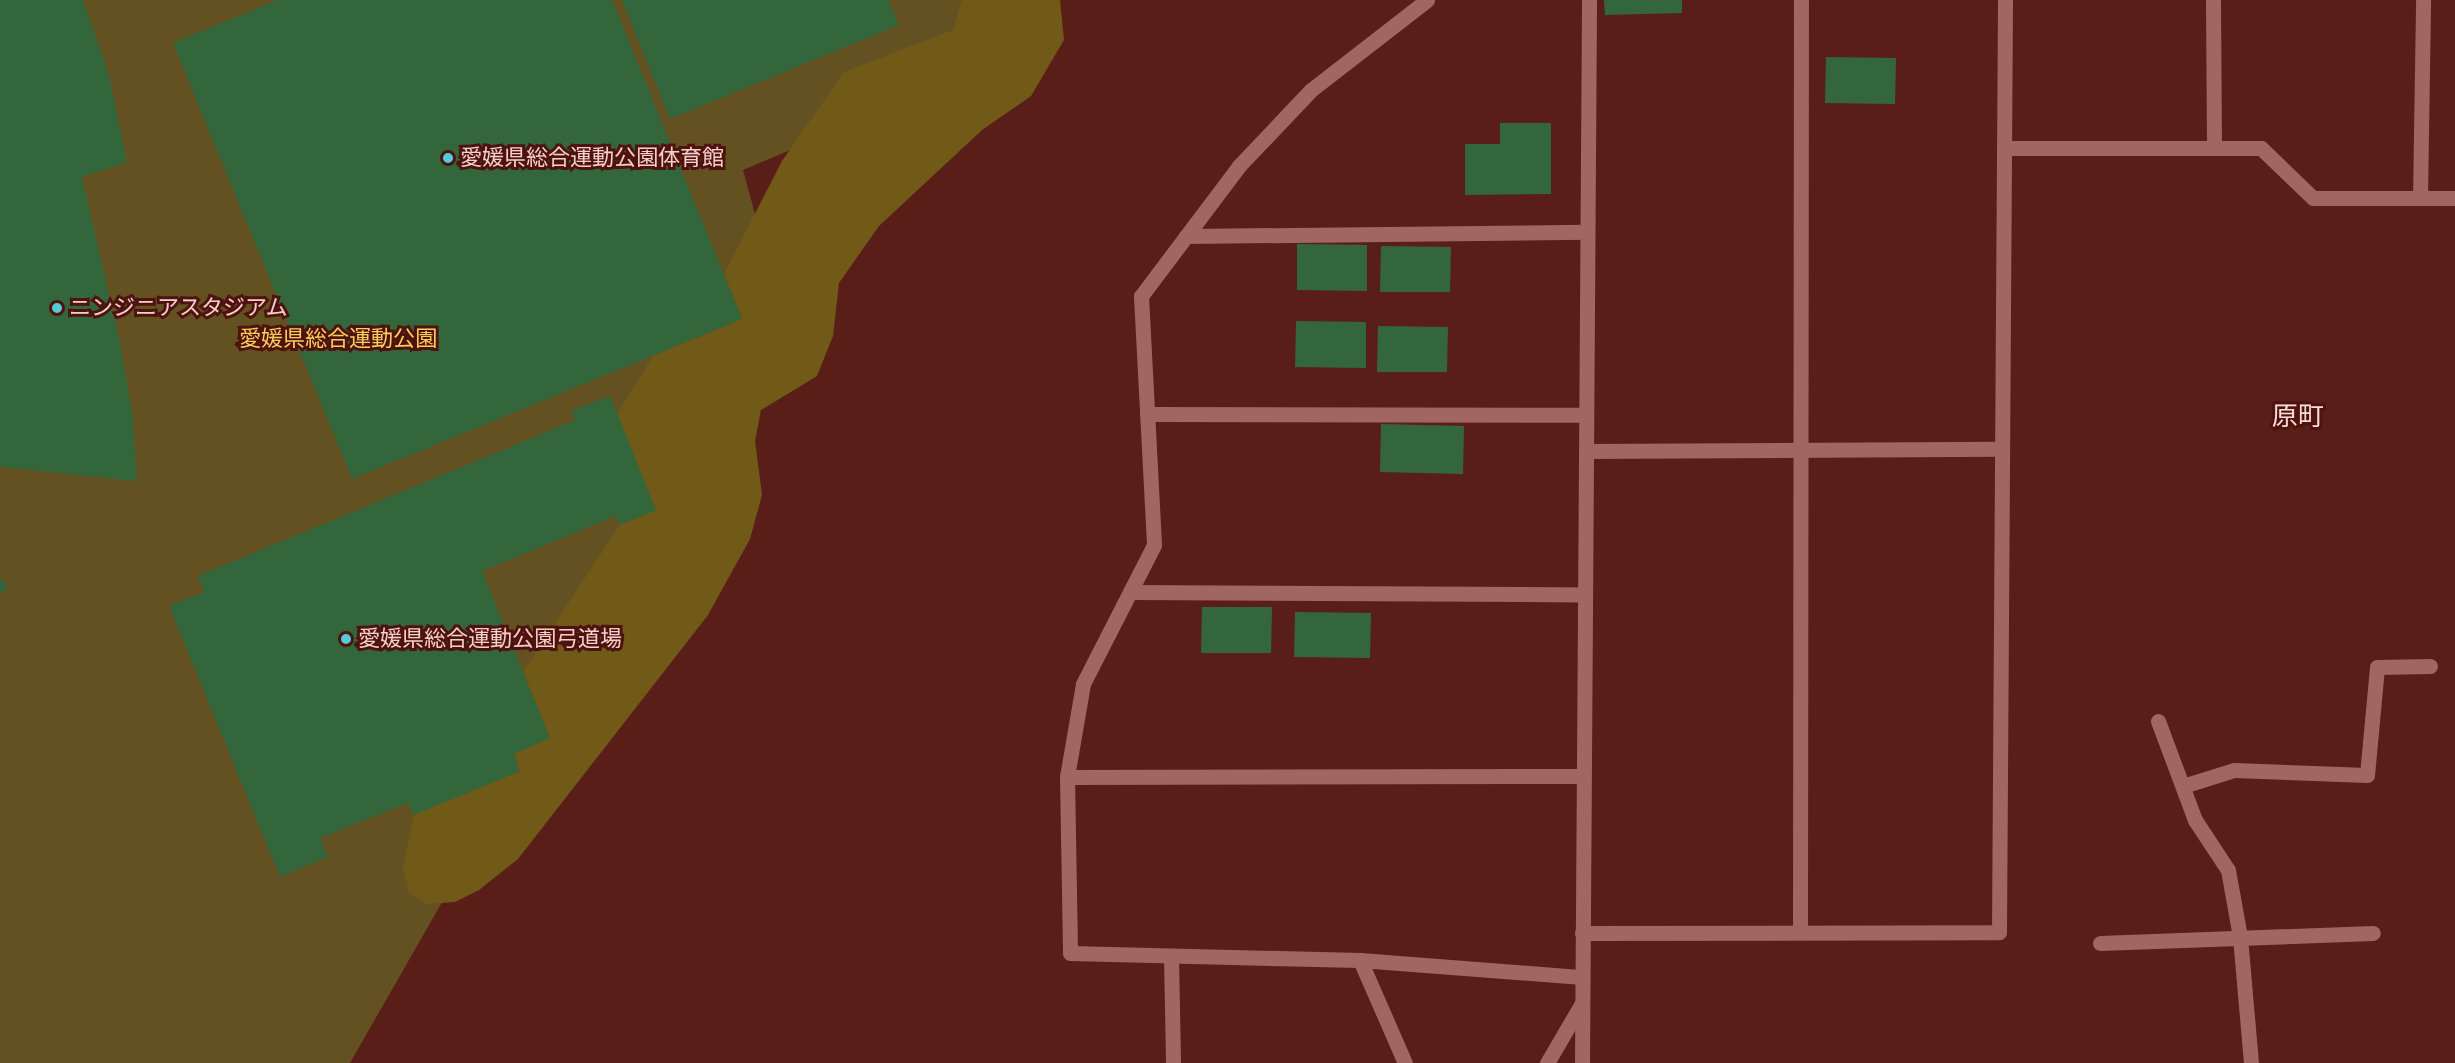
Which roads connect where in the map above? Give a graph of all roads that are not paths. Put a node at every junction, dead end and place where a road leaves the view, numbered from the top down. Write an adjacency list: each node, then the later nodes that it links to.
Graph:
1 (1427, 0): 12 (street)
2 (1589, 0): 11 (street)
3 (1801, 0): 16 (street)
4 (2005, 0): 8 (street)
5 (2213, 0): 7 (street)
6 (2423, 0): 9 (street)
7 (2214, 147): 8 (street); 9 (street)
8 (2004, 148): 15 (street)
9 (2420, 198): 10 (street)
10 (2455, 198)
11 (1587, 232): 12 (street); 14 (street)
12 (1186, 236): 13 (street)
13 (1147, 414): 14 (street); 18 (street)
14 (1586, 415): 17 (street)
15 (2002, 449): 16 (street); 25 (street)
16 (1800, 450): 17 (street); 25 (street)
17 (1586, 451): 19 (street)
18 (1130, 592): 19 (street); 23 (street)
19 (1585, 594): 22 (street)
20 (2430, 666): 24 (street)
21 (2158, 721): 24 (street)
22 (1583, 776): 23 (street); 26 (street)
23 (1067, 777): 30 (street)
24 (2182, 786): 28 (street)
25 (1800, 932): 26 (street)
26 (1582, 933): 32 (street)
27 (2373, 933): 28 (street)
28 (2240, 937): 29 (street); 38 (street)
29 (2100, 943)
30 (1171, 956): 31 (street); 34 (street)
31 (1360, 960): 32 (street); 35 (street)
32 (1582, 977): 33 (street)
33 (1582, 1003): 36 (street); 37 (street)
34 (1173, 1063)
35 (1405, 1063)
36 (1548, 1063)
37 (1582, 1063)
38 (2251, 1063)

